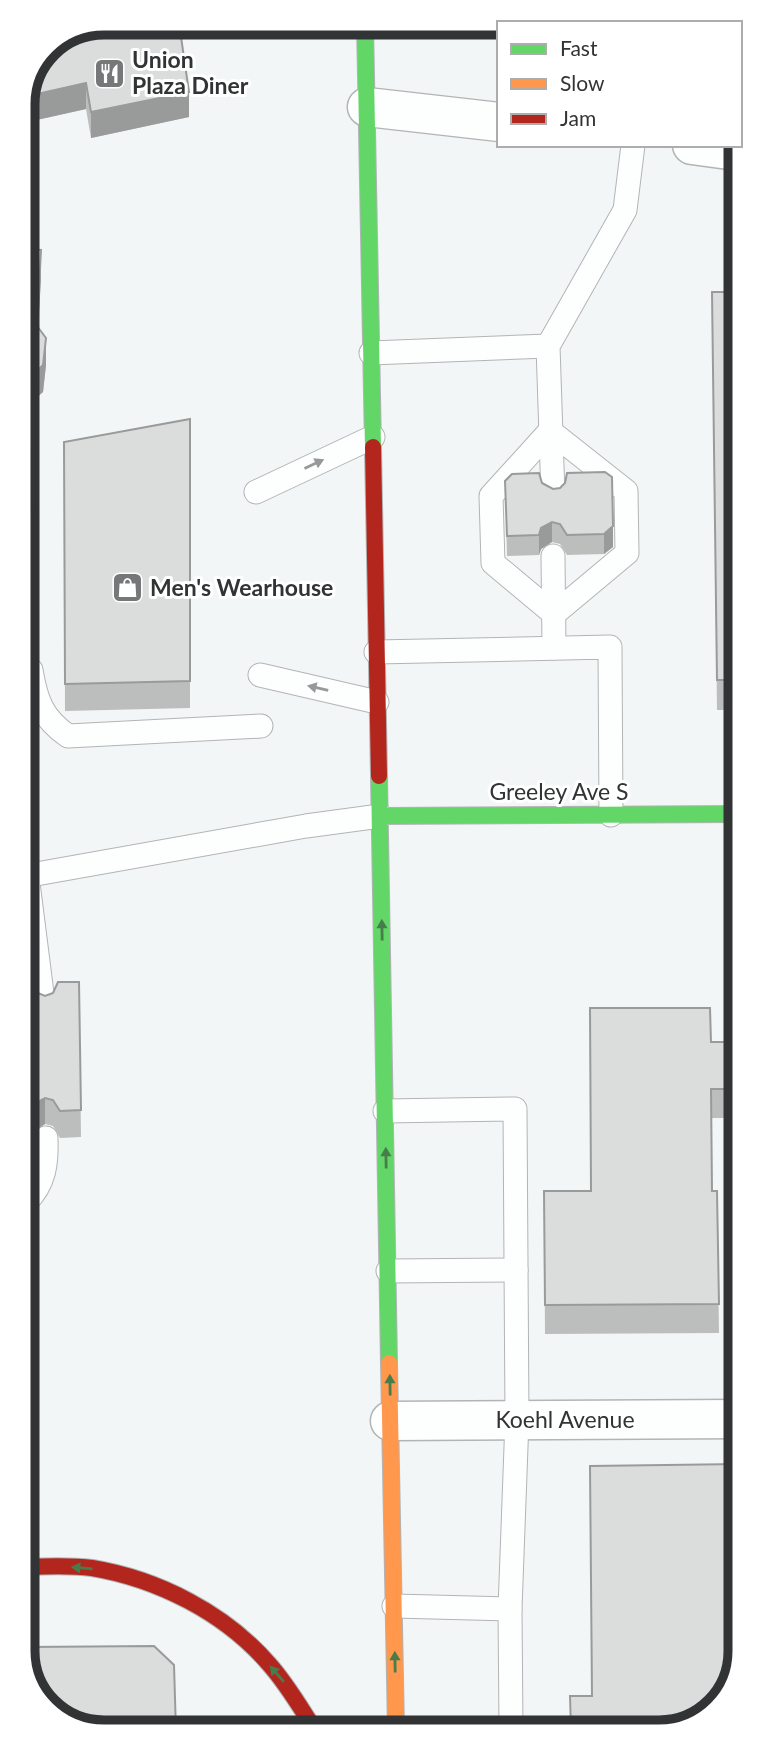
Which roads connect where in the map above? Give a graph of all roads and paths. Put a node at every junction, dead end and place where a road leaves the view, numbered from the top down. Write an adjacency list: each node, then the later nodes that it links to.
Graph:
1 (365, 35): 2 (main road)
2 (367, 107): 3 (street); 8 (main road)
3 (497, 122)
4 (633, 147): 7 (lane)
5 (710, 147): 6 (street)
6 (728, 149)
7 (548, 346): 8 (lane); 9 (lane)
8 (371, 353): 10 (main road)
9 (550, 431): 12 (lane); 14 (lane); 14 (lane)
10 (373, 437): 11 (lane, one-way to 10); 16 (main road)
11 (256, 492)
12 (552, 496)
13 (553, 556): 14 (lane)
14 (554, 614): 15 (lane)
15 (554, 648): 16 (lane); 22 (lane)
16 (376, 652): 19 (main road)
17 (260, 675): 19 (lane, one-way to 17)
18 (35, 694): 20 (lane)
19 (377, 702): 23 (main road)
20 (261, 726)
21 (728, 814): 22 (main road, Greeley Ave S)
22 (611, 815): 23 (main road, Greeley Ave S)
23 (380, 816): 24 (lane); 27 (main road, one-way to 23)
24 (35, 874)
25 (35, 942): 26 (lane)
26 (44, 1009)
27 (385, 1111): 30 (lane); 31 (main road, one-way to 27)
28 (47, 1138): 29 (lane)
29 (35, 1189)
30 (516, 1270): 31 (lane); 33 (lane)
31 (387, 1271): 34 (main road, one-way to 31)
32 (728, 1419): 33 (street, Koehl Avenue)
33 (517, 1420): 34 (street, Koehl Avenue); 37 (lane)
34 (390, 1421): 36 (main road)
35 (35, 1567): 38 (main road, one-way to 35)
36 (394, 1606): 37 (lane); 39 (main road, one-way to 36)
37 (510, 1609): 40 (lane)
38 (308, 1720)
39 (396, 1720)
40 (511, 1720)

